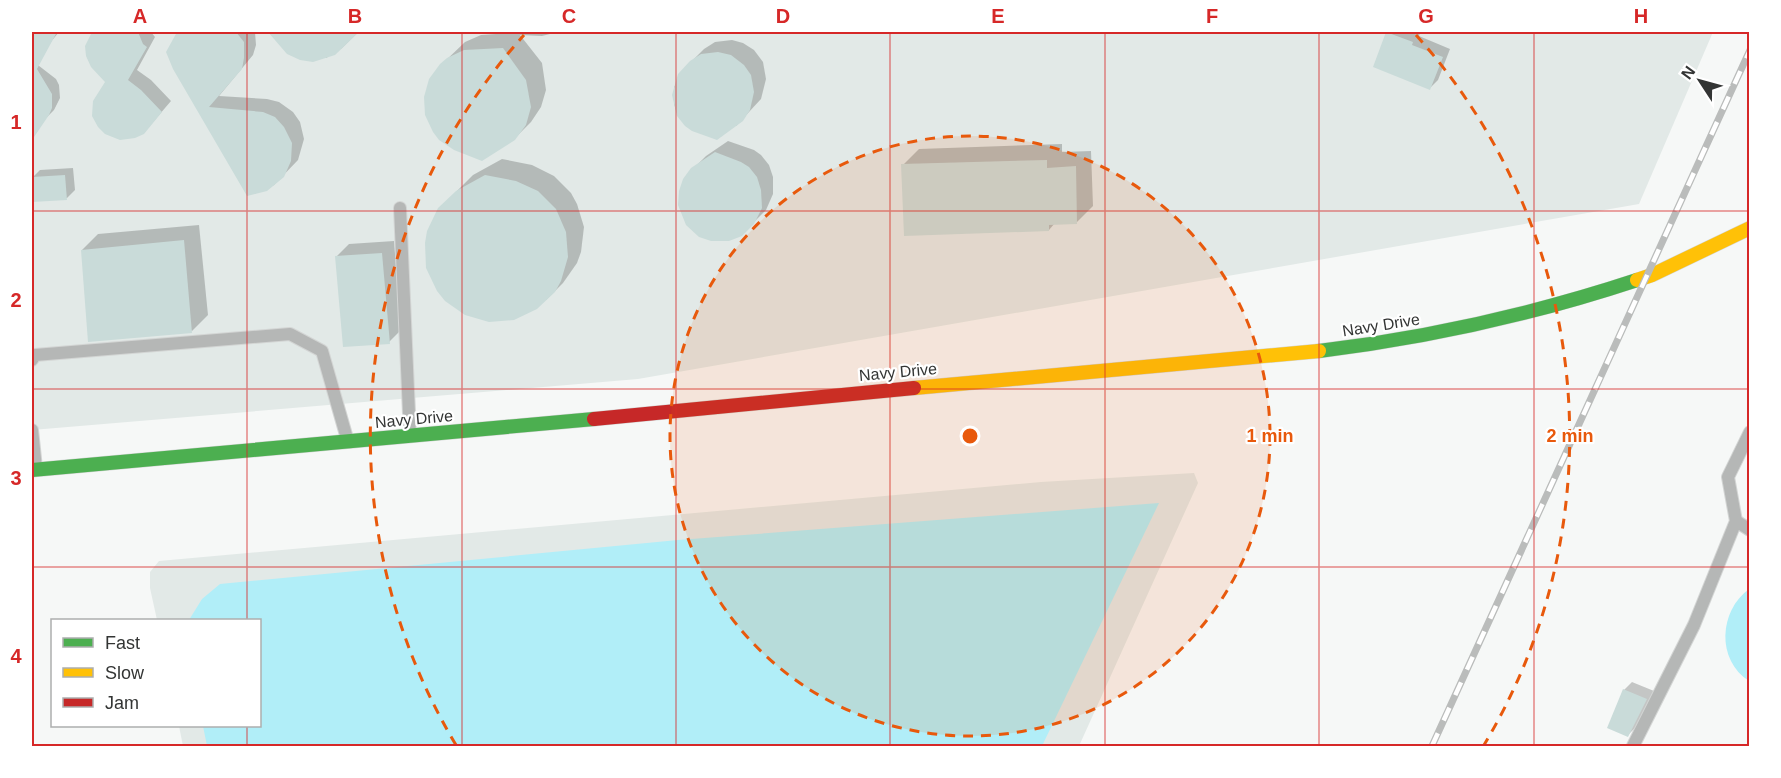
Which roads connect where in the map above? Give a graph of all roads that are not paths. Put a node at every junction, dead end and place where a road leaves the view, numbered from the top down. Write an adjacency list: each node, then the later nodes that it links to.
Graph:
1 (400, 208): 6 (lane)
2 (1749, 228): 6 (street, Navy Drive)
3 (32, 360): 7 (lane)
4 (32, 430): 8 (lane)
5 (1749, 432): 9 (lane)
6 (410, 437): 7 (street, Navy Drive)
7 (348, 442): 8 (street, Navy Drive)
8 (34, 470)
9 (1736, 521): 10 (lane); 11 (lane)
10 (1749, 530)
11 (1633, 747)

